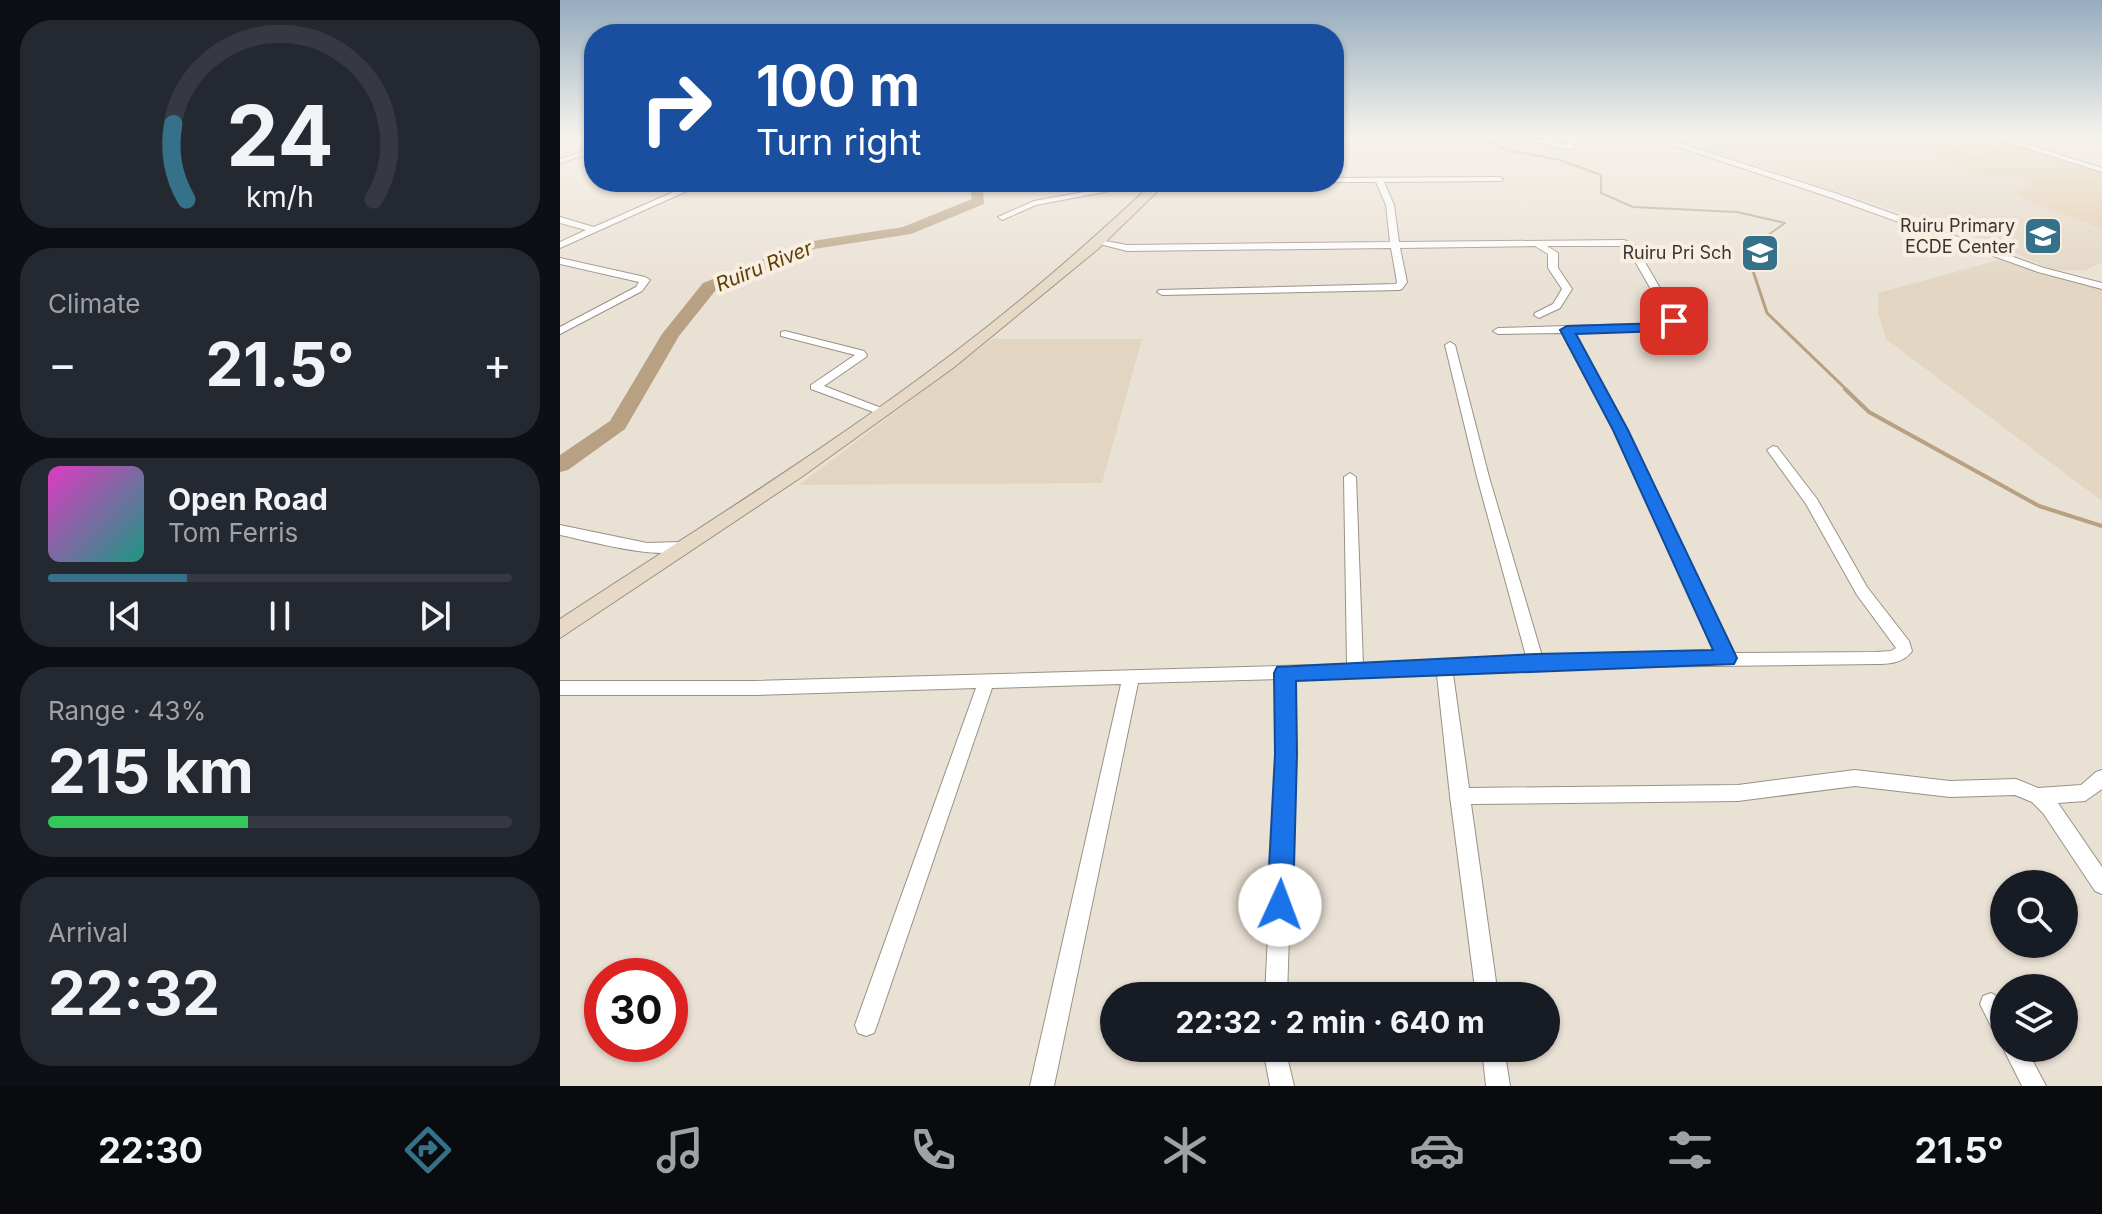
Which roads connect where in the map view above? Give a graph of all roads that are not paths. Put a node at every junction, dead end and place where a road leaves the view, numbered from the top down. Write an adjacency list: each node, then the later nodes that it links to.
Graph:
1 (1382, 188): 12 (street)
2 (1809, 188): 14 (street)
3 (679, 192): 8 (street)
4 (1096, 192): 6 (street)
5 (1151, 192): 9 (main road)
6 (1002, 217)
7 (560, 220): 8 (street)
8 (592, 229): 11 (street)
9 (1100, 243): 12 (street); 22 (main road)
10 (1535, 244): 12 (street); 16 (street); 17 (street)
11 (560, 245)
12 (1395, 245): 15 (street)
13 (560, 261): 18 (street)
14 (2102, 286)
15 (1162, 292)
16 (1539, 315)
17 (1567, 330): 19 (street); 28 (street)
18 (560, 331)
19 (1498, 331)
20 (785, 334): 22 (street)
21 (1450, 345): 29 (street)
22 (880, 411): 26 (main road)
23 (1773, 450): 28 (street)
24 (1350, 477): 31 (street)
25 (560, 530): 26 (street)
26 (681, 547): 27 (main road)
27 (560, 630)
28 (1727, 658): 29 (street)
29 (1536, 662): 30 (street)
30 (1444, 668): 31 (street); 37 (street)
31 (1355, 671): 32 (street)
32 (1285, 673): 33 (street); 40 (street)
33 (1131, 677): 34 (street); 47 (street)
34 (986, 682): 35 (street); 42 (street)
35 (560, 688)
36 (2101, 773): 38 (street)
37 (1459, 796): 38 (street); 41 (street)
38 (2038, 796): 39 (street)
39 (2102, 884)
40 (1277, 982)
41 (1485, 982)
42 (866, 1025)
43 (1274, 1062): 48 (street)
44 (1277, 1062): 49 (street)
45 (1495, 1062): 50 (street)
46 (2021, 1062): 51 (street)
47 (1042, 1086)
48 (1274, 1086)
49 (1282, 1086)
50 (1498, 1086)
51 (2034, 1086)

